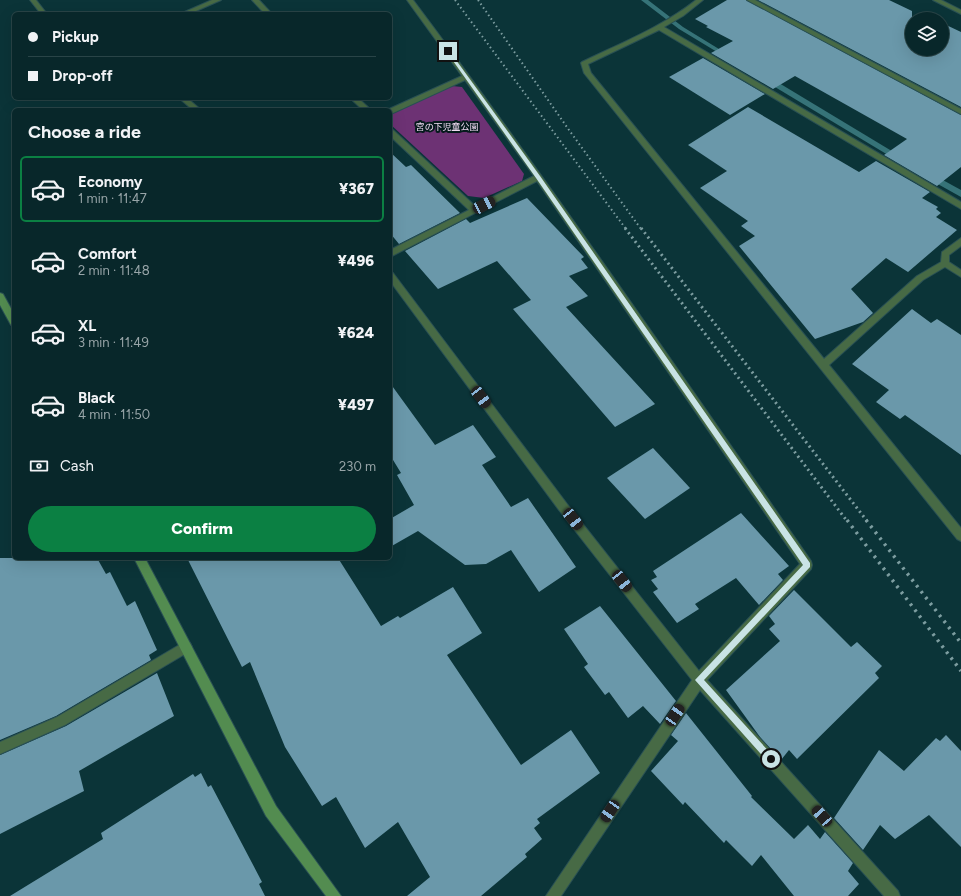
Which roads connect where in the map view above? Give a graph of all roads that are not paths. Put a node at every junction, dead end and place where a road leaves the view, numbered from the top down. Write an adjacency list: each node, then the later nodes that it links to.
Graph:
1 (33, 0): 8 (street)
2 (218, 0): 9 (street)
3 (255, 0): 10 (street)
4 (410, 0): 13 (street)
5 (700, 0): 12 (street)
6 (750, 0): 19 (street)
7 (936, 0): 11 (street)
8 (42, 12)
9 (188, 12)
10 (268, 12)
11 (961, 12)
12 (662, 25): 22 (street); 31 (street)
13 (467, 76): 18 (street); 21 (street)
14 (185, 100): 16 (street)
15 (356, 100): 17 (street)
16 (195, 108)
17 (365, 108)
18 (392, 110)
19 (961, 112)
20 (392, 134): 23 (street)
21 (538, 177): 23 (street); 35 (street)
22 (961, 206)
23 (474, 210): 25 (street)
24 (961, 241): 26 (street)
25 (392, 253)
26 (945, 264): 27 (street); 31 (street)
27 (961, 274)
28 (392, 278): 35 (street)
29 (0, 296): 30 (street)
30 (12, 318)
31 (823, 365): 32 (street)
32 (961, 536)
33 (140, 560): 34 (street)
34 (186, 647): 36 (street); 37 (street)
35 (699, 680): 38 (street); 39 (street)
36 (0, 748)
37 (334, 896)
38 (553, 896)
39 (893, 896)

